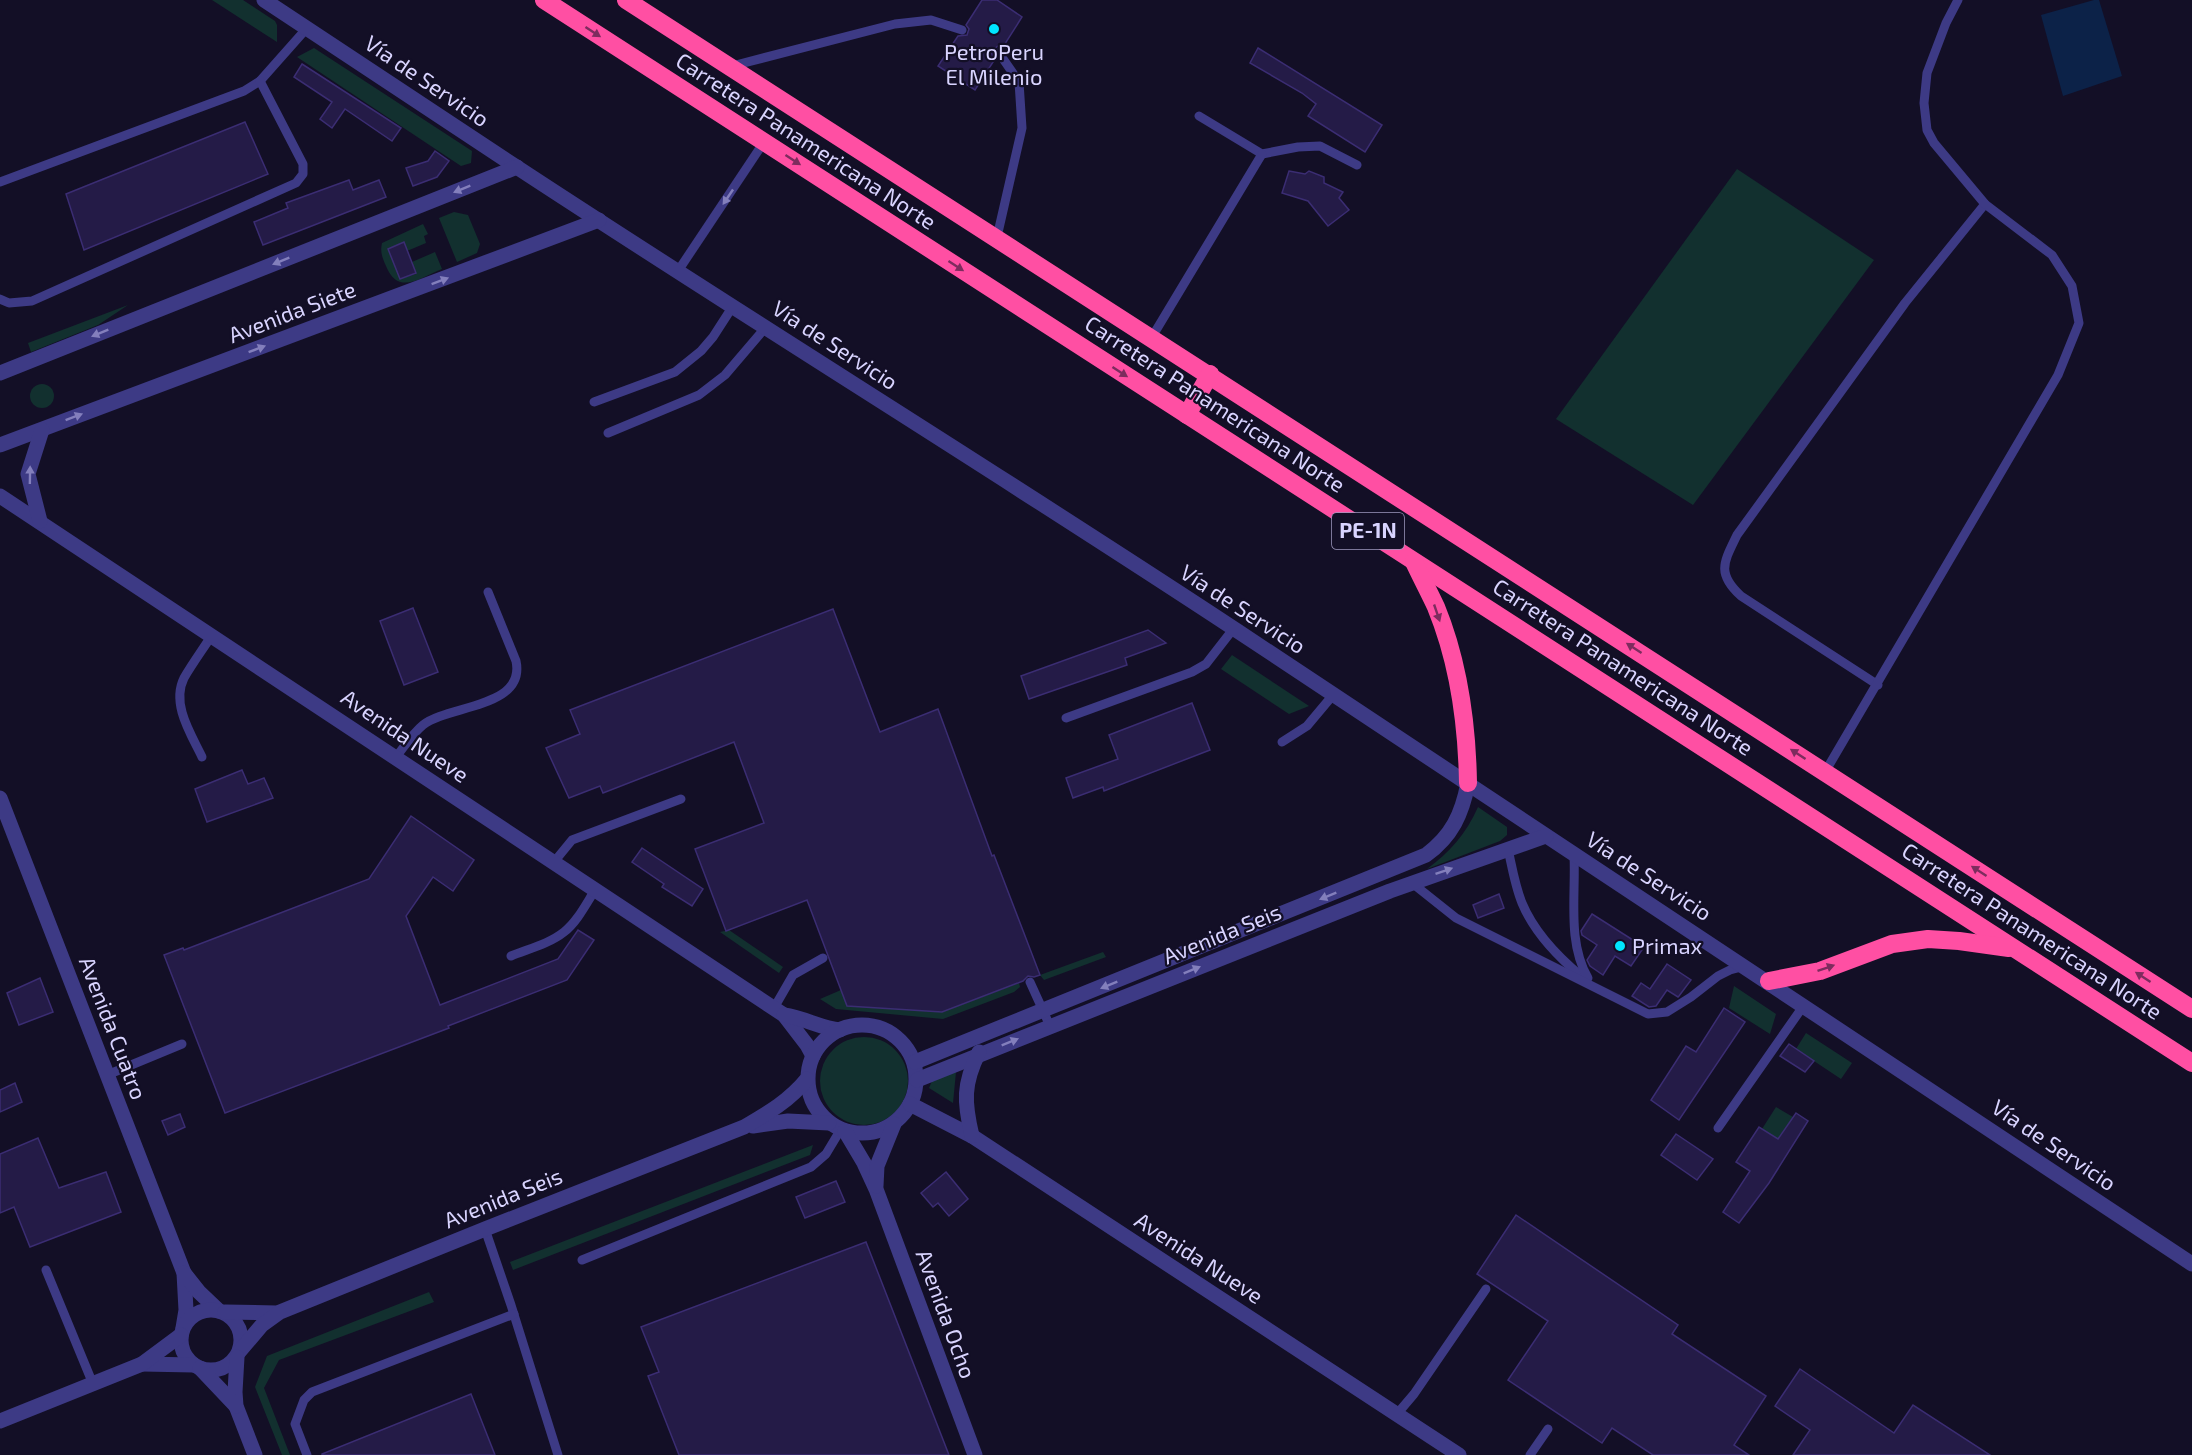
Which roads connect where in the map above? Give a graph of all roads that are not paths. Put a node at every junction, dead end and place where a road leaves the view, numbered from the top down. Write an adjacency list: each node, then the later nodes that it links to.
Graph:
1 (264, 0): 5 (street, Vía de Servicio)
2 (544, 0): 11 (highway, Carretera Panamericana Norte / PE-1N, one-way to 11)
3 (626, 0): 8 (highway, Carretera Panamericana Norte / PE-1N)
4 (1958, 0): 16 (lane)
5 (307, 28): 9 (lane); 14 (street, Vía de Servicio)
6 (962, 30): 8 (lane)
7 (999, 53): 18 (lane)
8 (730, 67): 18 (highway, Carretera Panamericana Norte / PE-1N)
9 (260, 81): 15 (lane); 20 (lane)
10 (1199, 116): 12 (lane)
11 (764, 142): 19 (lane, one-way to 19); 27 (highway, Carretera Panamericana Norte / PE-1N, one-way to 27)
12 (1262, 154): 13 (lane); 23 (lane)
13 (1357, 165)
14 (517, 167): 17 (street, Vía de Servicio); 24 (street, one-way to 24)
15 (0, 182)
16 (1985, 204): 37 (lane); 37 (lane)
17 (599, 220): 19 (street, Vía de Servicio); 28 (street, Avenida Siete, one-way to 17)
18 (997, 237): 23 (highway, Carretera Panamericana Norte / PE-1N)
19 (678, 271): 21 (street, Vía de Servicio)
20 (0, 299)
21 (733, 306): 22 (street, Vía de Servicio); 26 (lane)
22 (766, 327): 29 (lane); 35 (street, Vía de Servicio)
23 (1152, 337): 25 (highway, Carretera Panamericana Norte / PE-1N)
24 (0, 373)
25 (1210, 374): 27 (highway); 43 (highway, Carretera Panamericana Norte / PE-1N, one-way to 25)
26 (594, 402)
27 (1187, 415): 33 (highway, Carretera Panamericana Norte / PE-1N)
28 (42, 430): 30 (street, Avenida Siete); 32 (street, one-way to 28)
29 (608, 434)
30 (0, 445)
31 (0, 496): 32 (street, Avenida Nueve)
32 (40, 521): 36 (street, Avenida Nueve)
33 (1413, 560): 44 (highway, one-way to 44); 53 (highway, Carretera Panamericana Norte / PE-1N)
34 (488, 592): 42 (lane)
35 (1234, 628): 38 (street, Vía de Servicio); 39 (lane)
36 (212, 635): 41 (lane); 42 (street, Avenida Nueve)
37 (1878, 685): 43 (lane)
38 (1333, 695): 40 (lane); 44 (street, Vía de Servicio)
39 (1066, 718)
40 (1282, 742)
41 (202, 757)
42 (396, 757): 50 (street, Avenida Nueve)
43 (1825, 772): 61 (highway, Carretera Panamericana Norte / PE-1N, one-way to 43)
44 (1468, 783): 47 (street, Vía de Servicio); 63 (street, Avenida Seis, one-way to 63)
45 (0, 798): 72 (street, Avenida Cuatro)
46 (681, 799): 50 (lane)
47 (1546, 836): 48 (street, Avenida Seis); 49 (street, Vía de Servicio)
48 (1508, 849): 51 (street, Avenida Seis, one-way to 48); 59 (lane)
49 (1574, 855): 56 (street, Vía de Servicio); 59 (lane)
50 (554, 862): 52 (street, Avenida Nueve)
51 (1412, 883): 59 (lane); 64 (street, Avenida Seis, one-way to 51)
52 (595, 890): 54 (lane); 62 (street, Avenida Nueve)
53 (2016, 949): 57 (highway, one-way to 53); 71 (highway, Carretera Panamericana Norte / PE-1N)
54 (511, 956)
55 (823, 958): 62 (lane)
56 (1746, 966): 57 (street, Vía de Servicio); 59 (lane)
57 (1769, 981): 60 (street, Vía de Servicio)
58 (1030, 982): 63 (lane)
59 (1592, 986)
60 (1804, 1005): 79 (lane); 84 (street, Vía de Servicio)
61 (2192, 1009)
62 (779, 1012): 65 (street, Avenida Nueve); 69 (street, Avenida Nueve)
63 (1044, 1012): 64 (lane); 66 (street, Avenida Seis)
64 (1050, 1026): 68 (street, Avenida Seis, one-way to 64)
65 (840, 1030): 69 (street); 70 (street)
66 (987, 1034): 68 (street); 70 (street, Avenida Seis)
67 (182, 1044): 72 (lane)
68 (977, 1055): 74 (street, Avenida Seis); 80 (street)
69 (813, 1056): 73 (street)
70 (915, 1062): 74 (street)
71 (2192, 1063)
72 (107, 1075): 86 (street, Avenida Cuatro)
73 (807, 1079): 77 (street, Avenida Seis); 78 (street)
74 (917, 1080): 75 (street)
75 (910, 1104): 76 (street); 80 (street, Avenida Nueve)
76 (894, 1124): 78 (street); 81 (street, Avenida Ocho)
77 (744, 1127): 78 (street, Avenida Seis); 82 (street, Avenida Seis)
78 (838, 1128): 81 (street, Avenida Ocho); 83 (lane)
79 (1718, 1128)
80 (972, 1136): 97 (street, Avenida Nueve)
81 (876, 1189): 103 (street, Avenida Ocho)
82 (485, 1229): 89 (street, Avenida Seis); 90 (lane)
83 (582, 1260)
84 (2192, 1264)
85 (46, 1270): 95 (lane)
86 (184, 1273): 88 (street, Avenida Cuatro); 91 (street, Avenida Cuatro)
87 (1486, 1289): 97 (lane)
88 (222, 1312): 89 (street); 91 (street); 92 (street)
89 (280, 1312): 92 (street)
90 (514, 1314): 101 (lane); 102 (lane)
91 (182, 1331): 93 (street); 94 (street)
92 (238, 1354): 94 (street); 96 (street)
93 (142, 1364): 94 (street); 95 (street)
94 (197, 1366): 96 (street)
95 (93, 1384): 98 (street)
96 (236, 1406): 100 (street)
97 (1397, 1414): 104 (street, Avenida Nueve)
98 (0, 1421)
99 (1548, 1429): 105 (lane)
100 (255, 1455)
101 (307, 1455)
102 (558, 1455)
103 (975, 1455)
104 (1459, 1455)
105 (1530, 1455)

